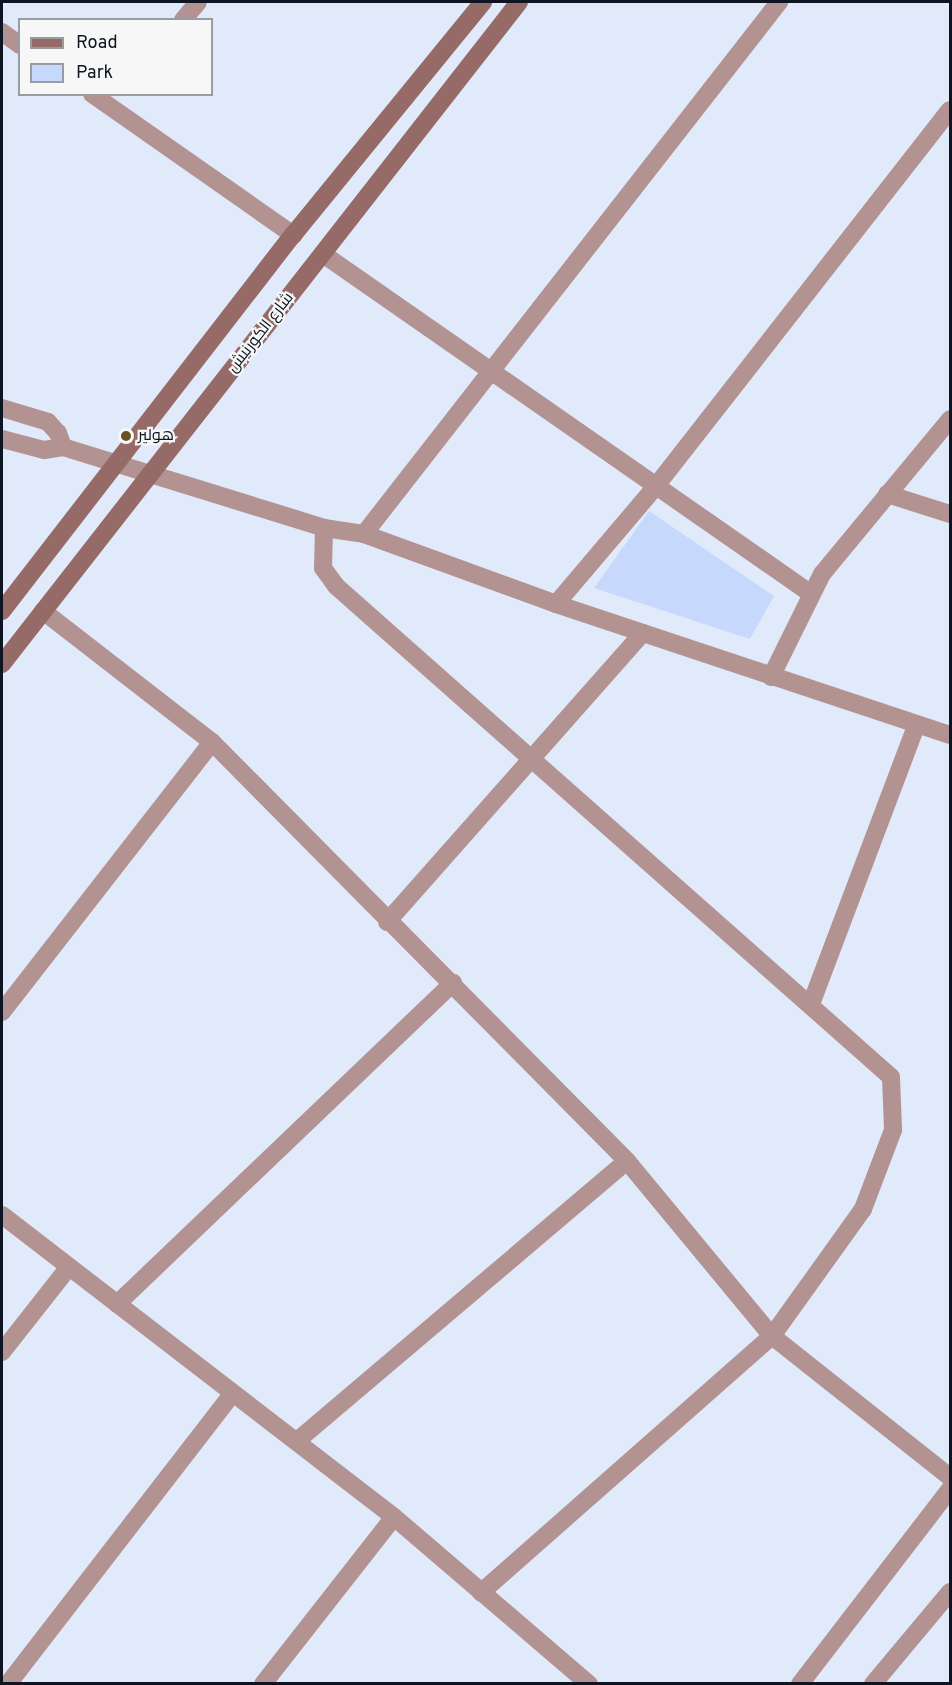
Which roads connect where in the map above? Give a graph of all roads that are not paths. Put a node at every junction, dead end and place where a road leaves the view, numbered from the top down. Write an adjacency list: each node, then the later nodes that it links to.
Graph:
1 (198, 2): 5 (street)
2 (483, 2): 11 (street)
3 (519, 2): 12 (street, شارع الكورنيش)
4 (779, 2): 13 (street)
5 (185, 18)
6 (2, 32): 7 (street)
7 (18, 44)
8 (99, 96): 9 (street)
9 (116, 101): 11 (street)
10 (951, 110): 20 (street)
11 (294, 235): 18 (street)
12 (323, 254): 13 (street); 19 (street, شارع الكورنيش)
13 (493, 373): 20 (street); 24 (street)
14 (2, 408): 17 (street)
15 (951, 419): 21 (street)
16 (2, 439): 17 (street)
17 (63, 447): 18 (street)
18 (115, 463): 19 (street); 27 (street)
19 (150, 474): 23 (street); 28 (street, شارع الكورنيش)
20 (656, 486): 25 (street); 26 (street)
21 (887, 494): 22 (street); 25 (street)
22 (951, 514)
23 (324, 528): 24 (street); 35 (street)
24 (364, 534): 26 (street)
25 (810, 593): 31 (street)
26 (556, 604): 29 (street)
27 (2, 611)
28 (43, 611): 30 (street, شارع الكورنيش); 34 (street)
29 (643, 633): 31 (street); 35 (street)
30 (2, 664)
31 (771, 677): 32 (street)
32 (916, 726): 33 (street); 38 (street)
33 (951, 735)
34 (212, 742): 36 (street); 39 (street)
35 (532, 759): 36 (street); 38 (street)
36 (387, 922): 37 (street)
37 (453, 983): 40 (street); 43 (street)
38 (811, 1004): 44 (street)
39 (2, 1012)
40 (627, 1161): 44 (street); 47 (street)
41 (2, 1215): 42 (street)
42 (69, 1267): 43 (street); 45 (street)
43 (117, 1304): 46 (street)
44 (772, 1336): 48 (street); 52 (street)
45 (2, 1352)
46 (231, 1395): 47 (street); 53 (street)
47 (298, 1440): 50 (street)
48 (951, 1477)
49 (951, 1489): 56 (street)
50 (394, 1517): 52 (street); 54 (street)
51 (951, 1592): 57 (street)
52 (481, 1593): 55 (street)
53 (8, 1683)
54 (266, 1683)
55 (589, 1683)
56 (800, 1683)
57 (873, 1683)

